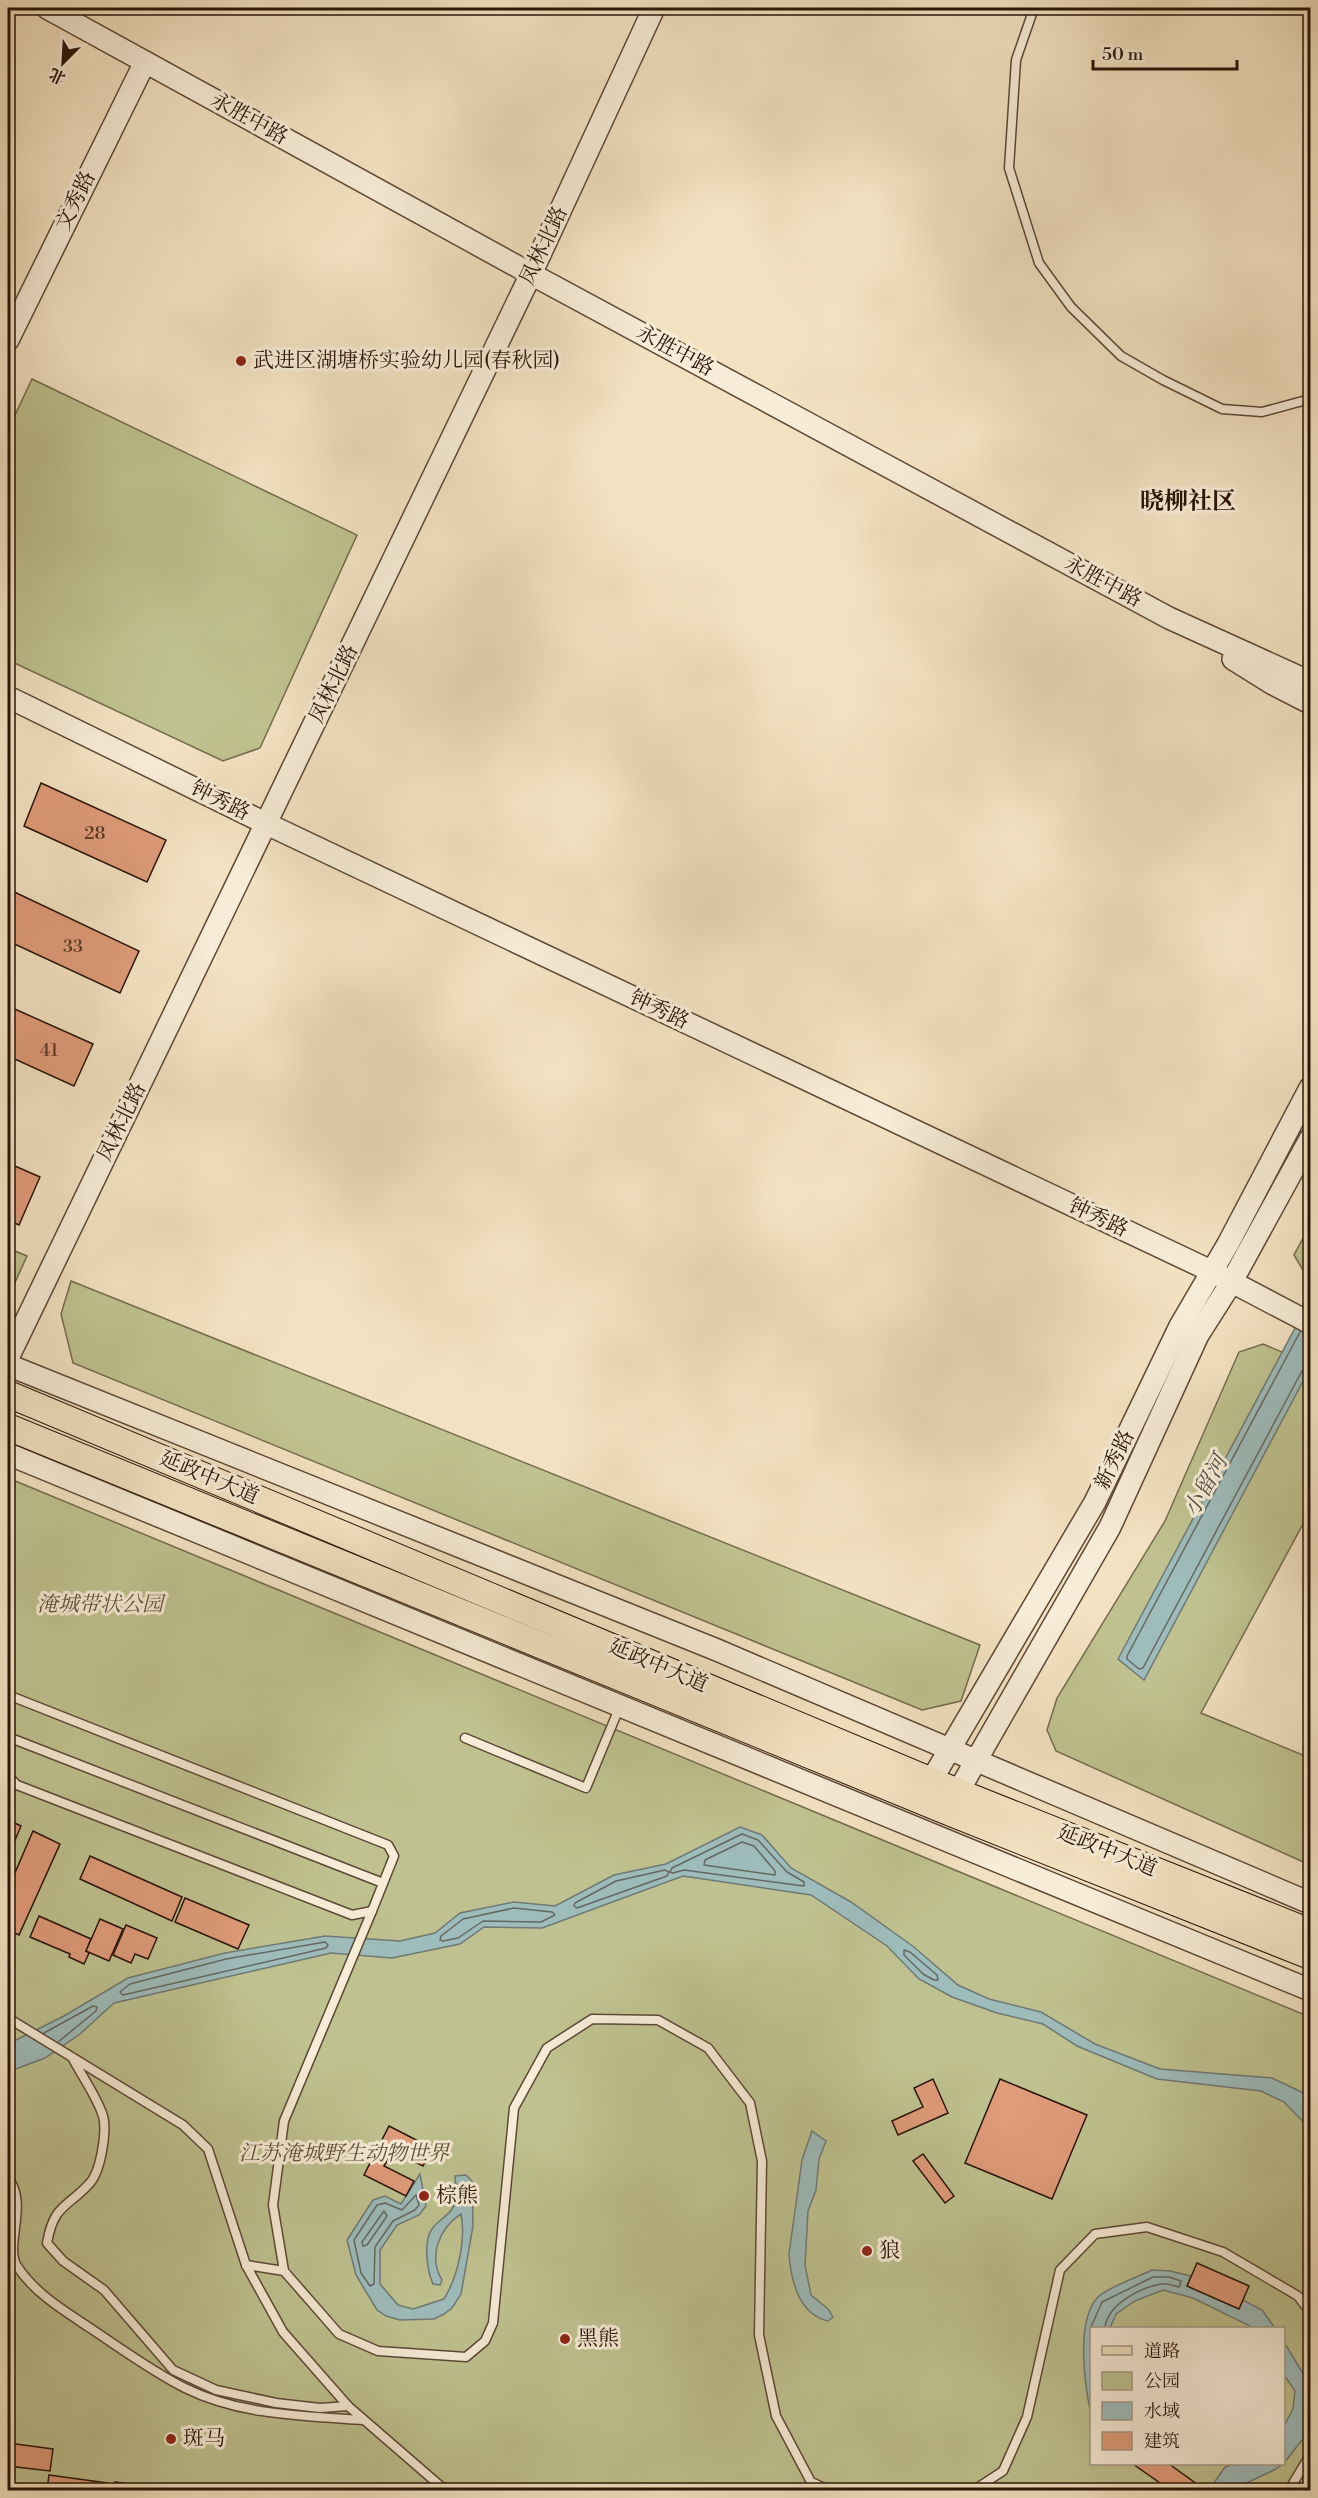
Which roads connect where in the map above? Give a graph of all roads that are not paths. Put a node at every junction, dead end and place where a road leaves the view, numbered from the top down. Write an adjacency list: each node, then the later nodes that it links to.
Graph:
1 (47, 8): 4 (street, 永胜中路)
2 (654, 8): 5 (street, 凤林北路)
3 (1034, 8): 7 (lane)
4 (145, 62): 5 (street, 永胜中路); 6 (street, 文秀路)
5 (531, 274): 8 (street, 永胜中路); 12 (street, 凤林北路)
6 (8, 340)
7 (1311, 399)
8 (1169, 618): 9 (street, 永胜中路); 11 (street)
9 (1311, 682)
10 (8, 697): 12 (street, 钟秀路)
11 (1311, 703)
12 (267, 824): 15 (street, 钟秀路); 18 (street, 凤林北路)
13 (1311, 1088): 15 (street, 新秀路)
14 (1311, 1139): 16 (street, 新秀路)
15 (1211, 1271): 16 (street, 钟秀路); 27 (street, 新秀路)
16 (1231, 1283): 17 (street, 钟秀路); 28 (street, 新秀路)
17 (1311, 1323)
18 (8, 1358)
19 (8, 1365): 27 (street)
20 (8, 1394): 30 (main road, 延政中大道)
21 (8, 1428): 30 (main road, 延政中大道)
22 (8, 1454): 24 (street)
23 (8, 1695): 34 (lane)
24 (620, 1706): 26 (lane); 32 (street)
25 (8, 1737): 34 (lane)
26 (465, 1738)
27 (950, 1749): 28 (street); 30 (street, 新秀路)
28 (977, 1760): 31 (street, 新秀路); 35 (street)
29 (8, 1776): 36 (lane)
30 (928, 1791): 31 (main road, 延政中大道); 32 (street, 新秀路)
31 (955, 1803): 33 (street, 新秀路); 37 (main road, 延政中大道); 38 (main road, 延政中大道)
32 (907, 1823): 33 (street)
33 (934, 1835): 39 (street)
34 (382, 1883): 36 (lane)
35 (1311, 1903)
36 (372, 1911): 44 (lane)
37 (1311, 1932)
38 (1311, 1956)
39 (1311, 1990)
40 (8, 2018): 41 (lane)
41 (72, 2058): 43 (lane); 46 (lane)
42 (8, 2178): 47 (lane)
43 (246, 2265): 44 (lane); 46 (lane)
44 (284, 2271): 50 (lane)
45 (1311, 2312): 51 (lane)
46 (348, 2406): 47 (lane)
47 (363, 2420): 49 (lane)
48 (1311, 2455): 52 (lane)
49 (445, 2490)
50 (829, 2490)
51 (974, 2490)
52 (1289, 2490)

